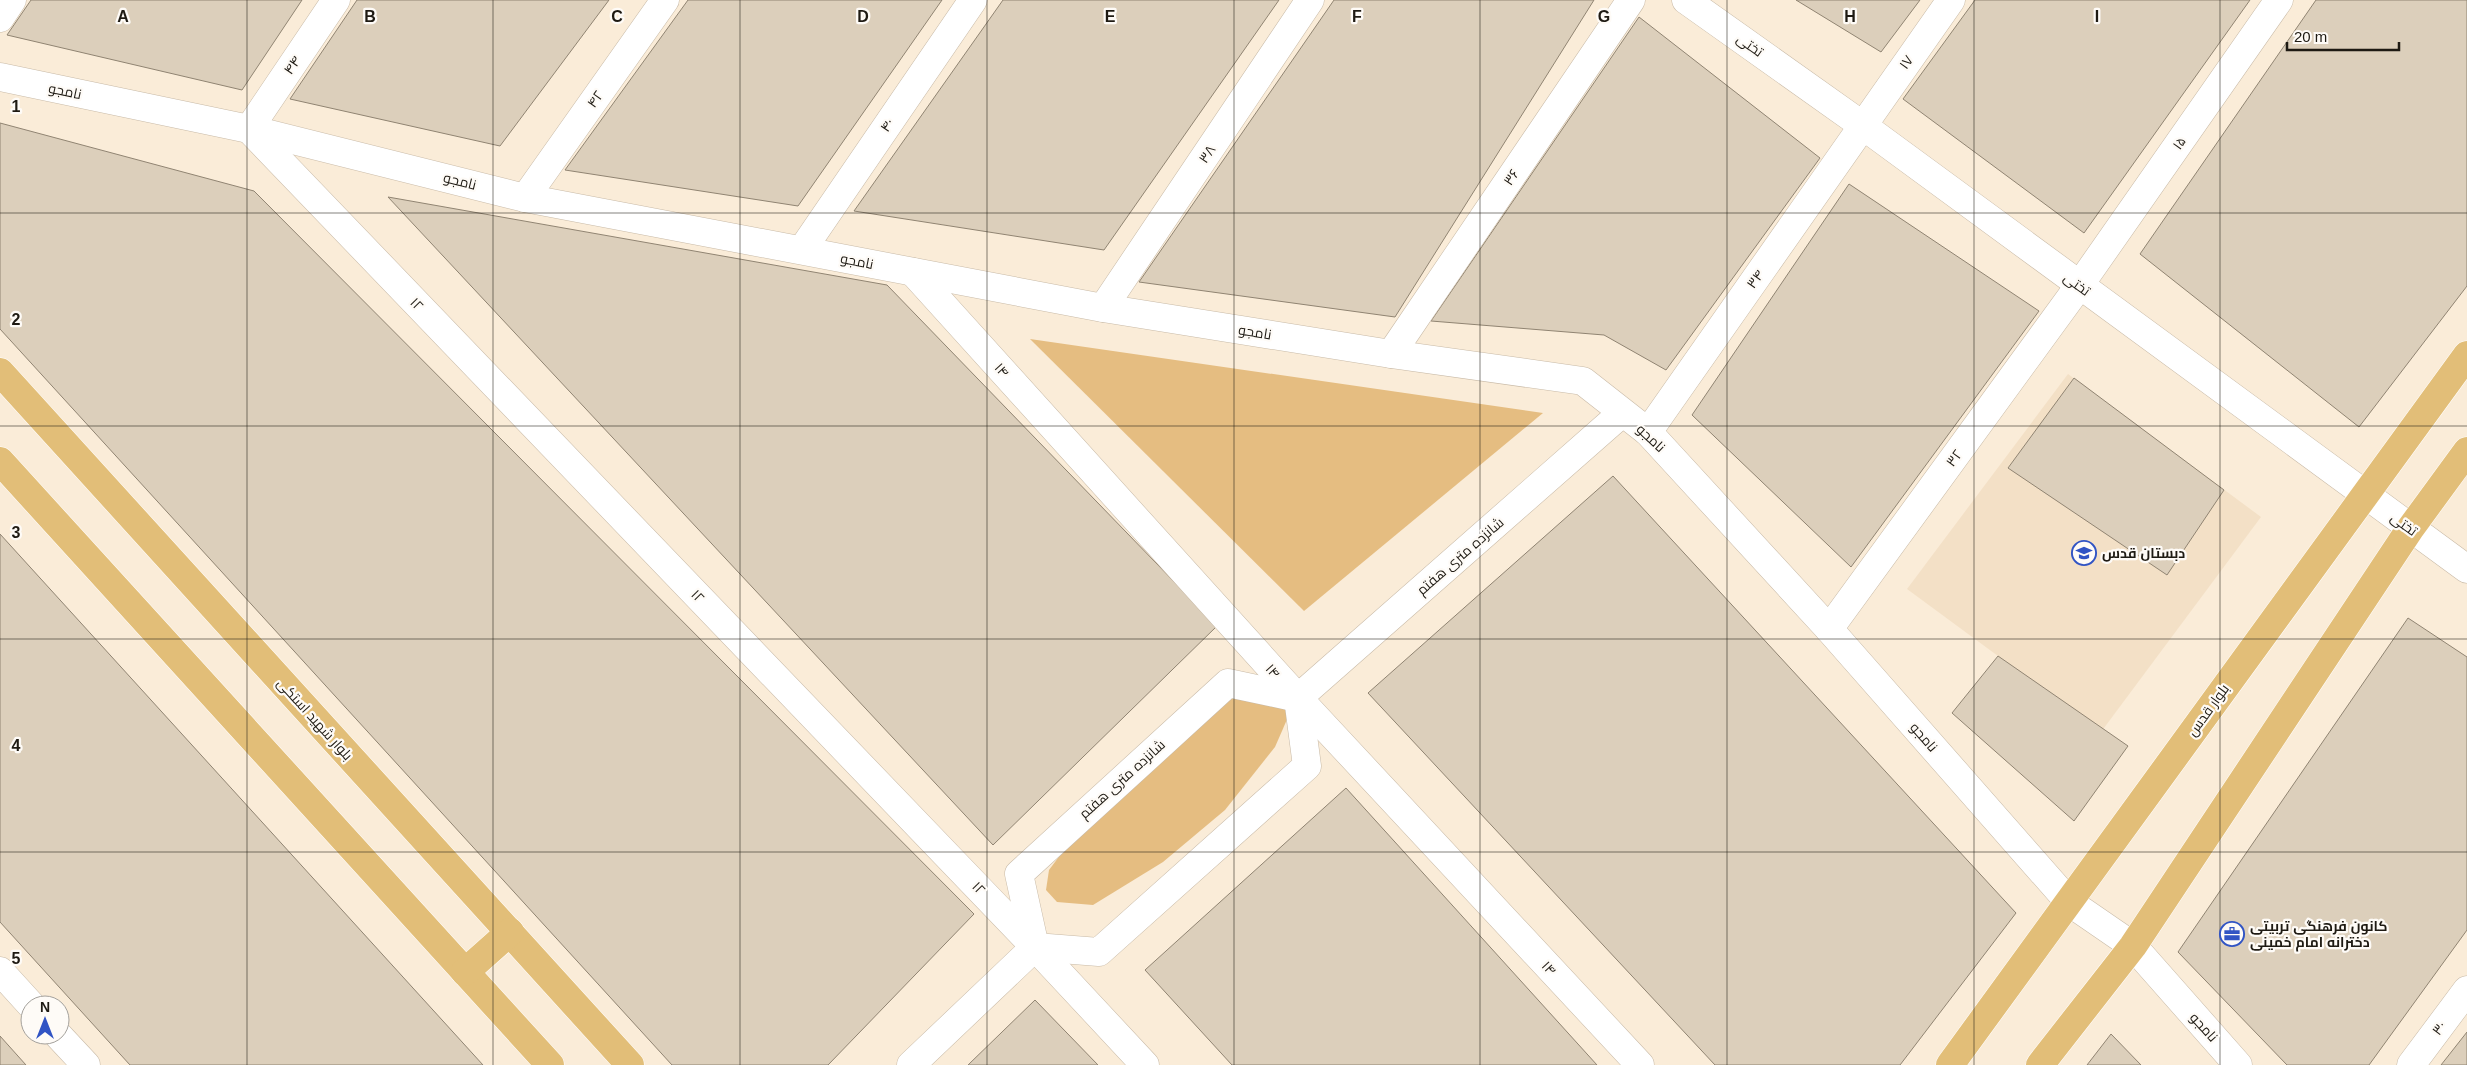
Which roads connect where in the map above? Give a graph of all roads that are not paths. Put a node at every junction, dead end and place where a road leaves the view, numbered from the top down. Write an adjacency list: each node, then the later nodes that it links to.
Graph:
1 (12, 0): 10 (street)
2 (336, 0): 13 (street, ۴۴)
3 (665, 0): 14 (street, ۴۲)
4 (973, 0): 15 (street, ۴۰)
5 (1310, 0): 18 (street, ۳۸)
6 (1631, 0): 19 (street, ۳۶)
7 (1686, 0): 12 (street, تختی)
8 (1951, 0): 12 (street, ۱۷)
9 (2279, 0): 17 (street, ۱۵)
10 (0, 18)
11 (0, 78): 13 (street, نامجو)
12 (1862, 125): 17 (street, تختی); 23 (street, ۳۴)
13 (249, 129): 14 (street, نامجو); 34 (street, ۱۲)
14 (525, 198): 15 (street, نامجو)
15 (802, 250): 16 (street, نامجو)
16 (913, 272): 18 (street, نامجو); 30 (street, ۱۴)
17 (2079, 286): 26 (street, تختی); 29 (street, ۳۲)
18 (1104, 308): 19 (street, نامجو)
19 (1391, 354): 22 (street, نامجو)
20 (2467, 355): 26 (main road, بلوار قدس)
21 (0, 372): 32 (main road, بلوار شهید استکی)
22 (1622, 413): 23 (street, نامجو); 30 (street, شانزده متری هفتم)
23 (1648, 432): 29 (street, نامجو)
24 (2467, 451): 27 (main road)
25 (0, 461): 36 (main road)
26 (2365, 495): 27 (street, تختی); 31 (main road, بلوار قدس)
27 (2410, 529): 28 (street, تختی); 33 (main road)
28 (2467, 570)
29 (1829, 629): 31 (street, نامجو)
30 (1298, 698): 34 (street); 34 (street, شانزده متری هفتم); 45 (street, ۱۴)
31 (2069, 902): 33 (street, نامجو); 46 (main road, بلوار قدس)
32 (510, 932): 36 (main road); 42 (main road, بلوار شهید استکی)
33 (2133, 946): 47 (main road); 48 (street, نامجو)
34 (1035, 947): 43 (street); 44 (street, ۱۲)
35 (0, 971): 38 (street)
36 (465, 972): 41 (main road)
37 (2467, 990): 49 (street, ۳۰)
38 (22, 995)
39 (67, 1045): 40 (street)
40 (86, 1065)
41 (550, 1065)
42 (630, 1065)
43 (911, 1065)
44 (1145, 1065)
45 (1640, 1065)
46 (1950, 1065)
47 (2040, 1065)
48 (2238, 1065)
49 (2412, 1065)

